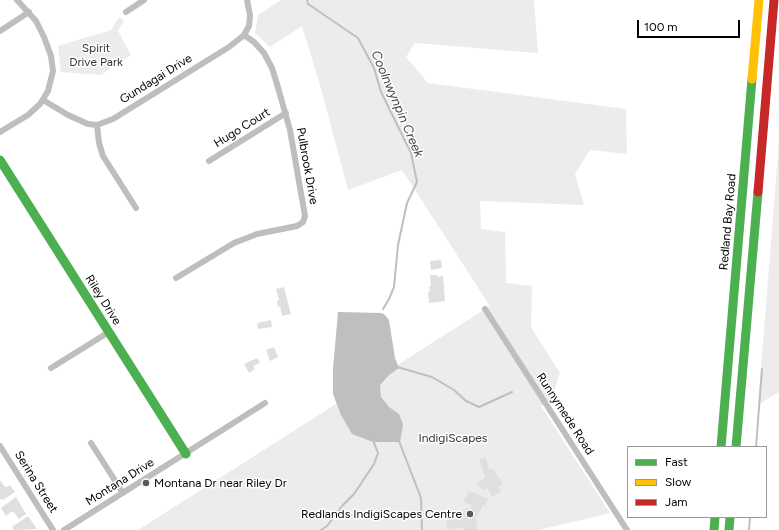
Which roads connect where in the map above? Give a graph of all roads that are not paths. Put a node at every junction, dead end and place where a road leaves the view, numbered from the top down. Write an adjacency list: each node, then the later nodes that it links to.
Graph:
1 (17, 0): 6 (street)
2 (144, 0): 7 (street)
3 (247, 0): 9 (street)
4 (759, 0): 24 (main road, Redland Bay Road)
5 (774, 0): 25 (main road)
6 (29, 12): 8 (street); 10 (street)
7 (126, 12)
8 (0, 31)
9 (244, 35): 11 (street, Pulbrook Drive); 12 (street, Gundagai Drive)
10 (43, 100): 12 (street); 13 (street)
11 (286, 113): 15 (street, Hugo Court); 17 (street, Pulbrook Drive)
12 (97, 125): 16 (street)
13 (0, 132)
14 (0, 160): 19 (main road, Riley Drive)
15 (209, 161)
16 (136, 208)
17 (176, 278)
18 (485, 309): 32 (street, Runnymede Road)
19 (109, 332): 20 (street); 26 (main road, Riley Drive)
20 (51, 368)
21 (265, 404): 26 (street, Montana Drive)
22 (91, 443): 27 (street)
23 (0, 446): 30 (street, Serina Street)
24 (721, 446)
25 (736, 446)
26 (186, 454): 27 (street, Montana Drive)
27 (123, 493): 31 (street, Montana Drive)
28 (715, 518): 33 (main road)
29 (730, 518): 34 (main road)
30 (54, 530)
31 (64, 530)
32 (627, 530)
33 (714, 530)
34 (729, 530)

